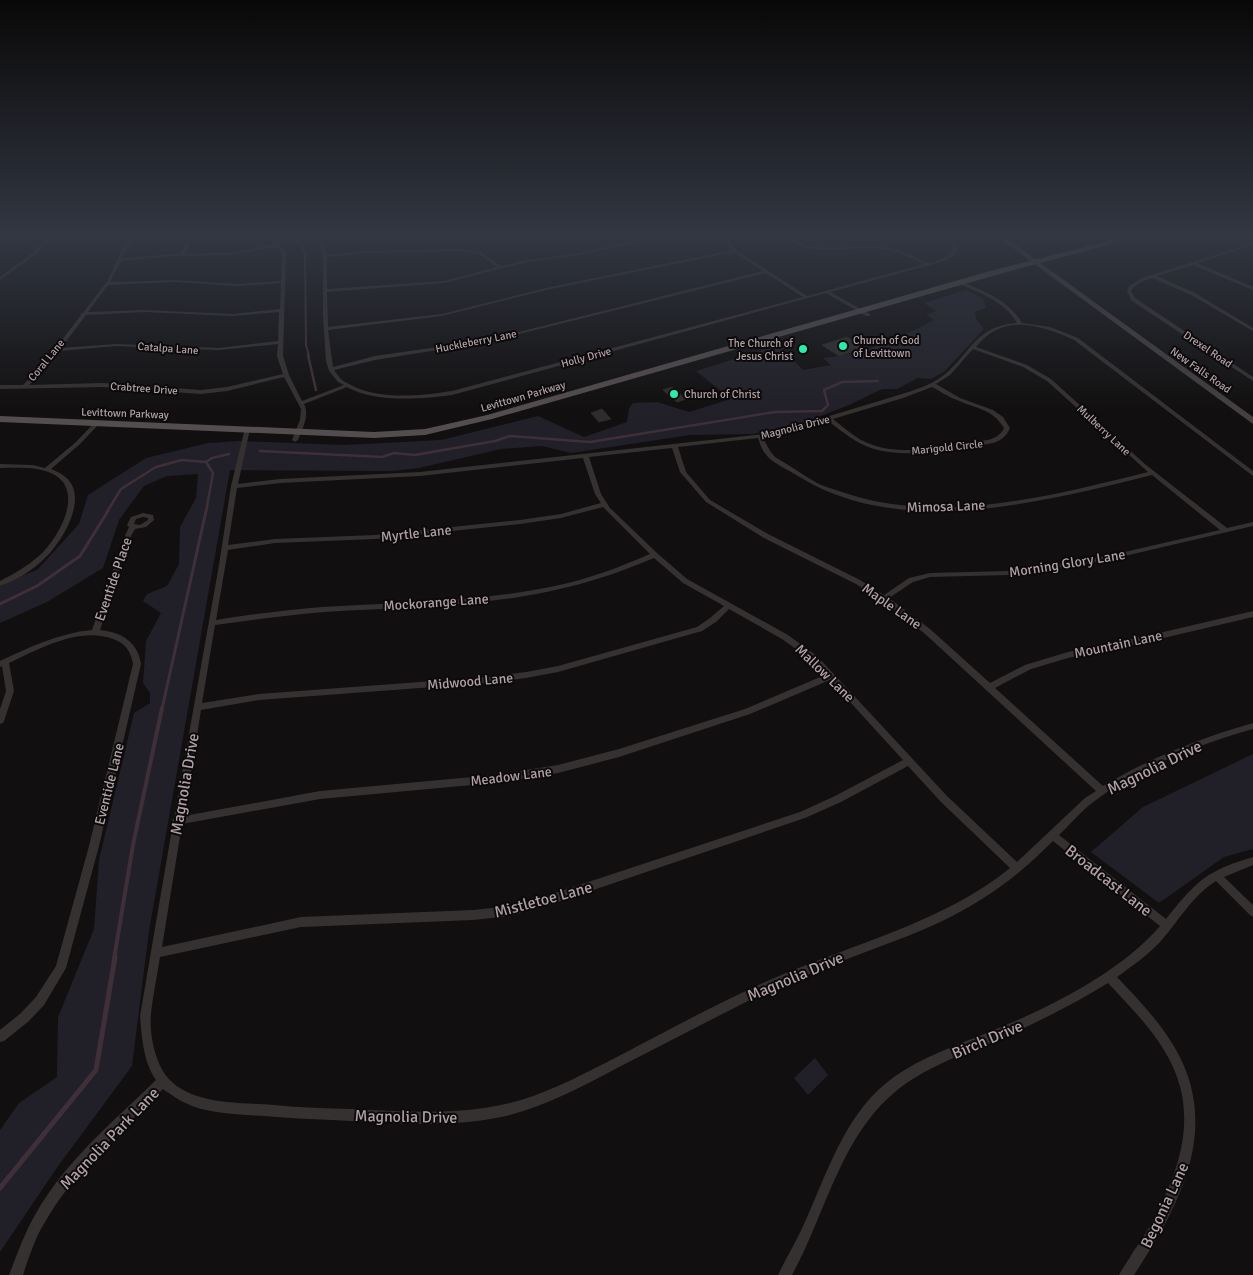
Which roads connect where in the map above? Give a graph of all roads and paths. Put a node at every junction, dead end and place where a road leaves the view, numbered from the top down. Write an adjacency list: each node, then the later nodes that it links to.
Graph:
1 (99, 292): 17 (street, Coral Lane)
2 (283, 292): 15 (street)
3 (325, 292): 19 (street)
4 (531, 292): 19 (street)
5 (683, 292): 24 (street, Huckleberry Lane)
6 (799, 292): 14 (street)
7 (825, 292): 14 (street, Holly Drive)
8 (828, 292): 16 (street)
9 (935, 292): 16 (main road, Levittown Parkway)
10 (981, 292): 18 (street)
11 (1069, 292): 34 (main road, New Falls Road)
12 (1131, 292): 26 (street, Drexel Road)
13 (1190, 292): 20 (street)
14 (806, 297): 28 (street, Holly Drive)
15 (282, 310): 17 (street); 21 (street)
16 (864, 313): 39 (main road, Levittown Parkway)
17 (83, 314): 23 (street, Coral Lane)
18 (1020, 324): 22 (street, Magnolia Drive); 46 (street, Magnolia Drive)
19 (327, 329): 24 (street)
20 (1253, 330)
21 (280, 342): 23 (street, Catalpa Lane); 25 (street)
22 (974, 348): 27 (street, Magnolia Drive); 45 (street, Mulberry Lane)
23 (56, 350): 30 (street, Coral Lane)
24 (331, 369): 28 (street, Holly Drive)
25 (286, 375): 30 (street, Crabtree Drive); 31 (street)
26 (1253, 379)
27 (931, 384): 32 (street, Magnolia Drive); 32 (street, Marigold Circle)
28 (349, 385): 31 (street)
29 (0, 387): 30 (street, Crabtree Drive)
30 (24, 387)
31 (301, 403): 39 (street)
32 (829, 419): 40 (street, Magnolia Drive)
33 (0, 420): 35 (main road, Levittown Parkway)
34 (1253, 421)
35 (97, 424): 37 (street); 38 (main road, Levittown Parkway)
36 (0, 428): 37 (main road, Levittown Parkway)
37 (90, 431): 38 (main road, Levittown Parkway); 44 (street)
38 (246, 434): 39 (main road, Levittown Parkway); 47 (street, Magnolia Drive)
39 (297, 436)
40 (760, 437): 41 (street, Magnolia Drive); 45 (street, Mimosa Lane)
41 (674, 445): 42 (street, Magnolia Drive); 55 (street, Maple Lane)
42 (585, 455): 47 (street, Magnolia Drive); 48 (street, Mallow Lane)
43 (0, 466): 44 (street)
44 (46, 470): 54 (street)
45 (1153, 473): 51 (street, Mulberry Lane)
46 (1253, 474)
47 (234, 486): 52 (street, Magnolia Drive)
48 (605, 504): 52 (street, Myrtle Lane); 53 (street, Mallow Lane)
49 (1253, 524): 51 (street, Morning Glory Lane)
50 (133, 527): 59 (street, Eventide Place)
51 (1225, 530): 55 (street, Morning Glory Lane)
52 (225, 548): 58 (street, Magnolia Drive)
53 (655, 555): 56 (street, Mallow Lane); 58 (street, Mockorange Lane)
54 (0, 584)
55 (884, 598): 62 (street, Maple Lane)
56 (729, 605): 61 (street, Mallow Lane); 63 (street, Midwood Lane)
57 (1253, 614): 62 (street, Mountain Lane)
58 (212, 623): 63 (street, Magnolia Drive)
59 (95, 633): 60 (street, Eventide Lane); 77 (street, Eventide Lane)
60 (2, 663): 64 (street)
61 (831, 676): 66 (street, Mallow Lane); 68 (street, Meadow Lane)
62 (988, 688): 67 (street, Maple Lane)
63 (197, 707): 68 (street, Magnolia Drive)
64 (0, 721)
65 (1253, 726): 67 (street, Magnolia Drive)
66 (908, 761): 71 (street, Mallow Lane); 75 (street, Mistletoe Lane)
67 (1102, 791): 69 (street, Magnolia Drive)
68 (177, 821): 75 (street, Magnolia Drive)
69 (1052, 836): 71 (street, Magnolia Drive); 74 (street, Broadcast Lane)
70 (1253, 861): 72 (street, Birch Drive)
71 (1017, 868): 78 (street, Magnolia Drive)
72 (1217, 876): 73 (street); 74 (street, Birch Drive)
73 (1253, 912)
74 (1166, 925): 76 (street, Birch Drive)
75 (156, 953): 78 (street, Magnolia Drive)
76 (1109, 976): 80 (street, Birch Drive); 81 (street, Begonia Lane)
77 (0, 1037)
78 (163, 1081): 79 (street, Magnolia Park Lane)
79 (16, 1275)
80 (785, 1275)
81 (1126, 1275)

